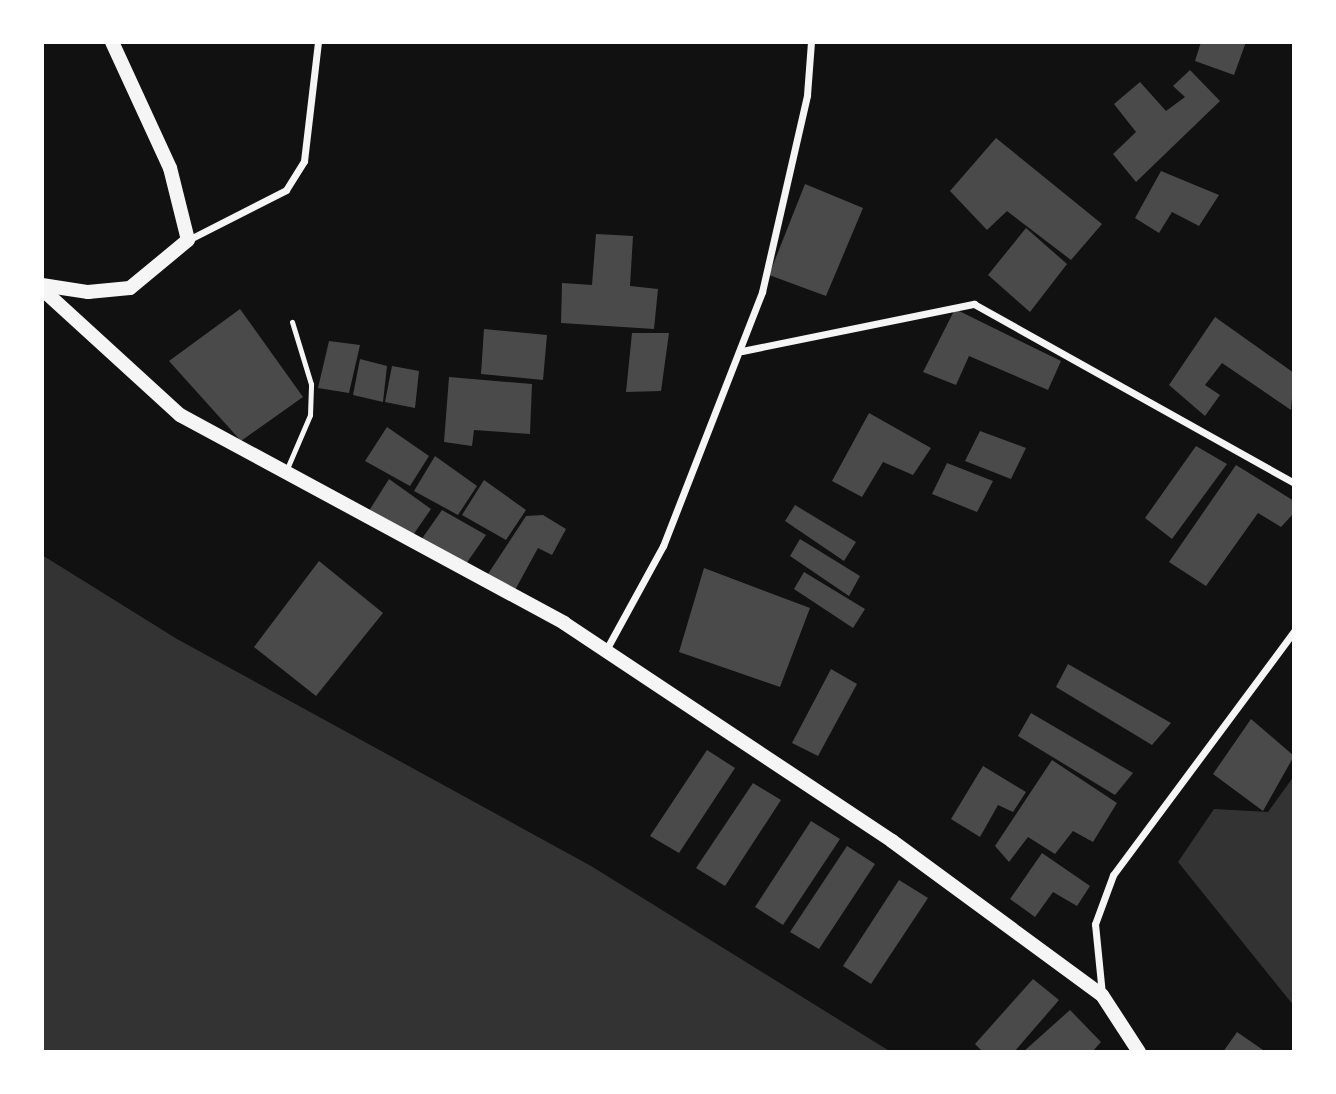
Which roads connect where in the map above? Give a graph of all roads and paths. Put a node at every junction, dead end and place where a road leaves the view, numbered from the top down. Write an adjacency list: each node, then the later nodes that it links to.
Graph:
1 (112, 42): 4 (main road)
2 (318, 42): 4 (street)
3 (811, 42): 7 (street)
4 (188, 240): 5 (main road)
5 (42, 287): 8 (main road)
6 (292, 322): 8 (lane)
7 (742, 351): 9 (street); 11 (street)
8 (286, 471): 11 (main road)
9 (1294, 483)
10 (1294, 631): 12 (street)
11 (606, 650): 12 (main road)
12 (1102, 995): 13 (main road)
13 (1139, 1052)

